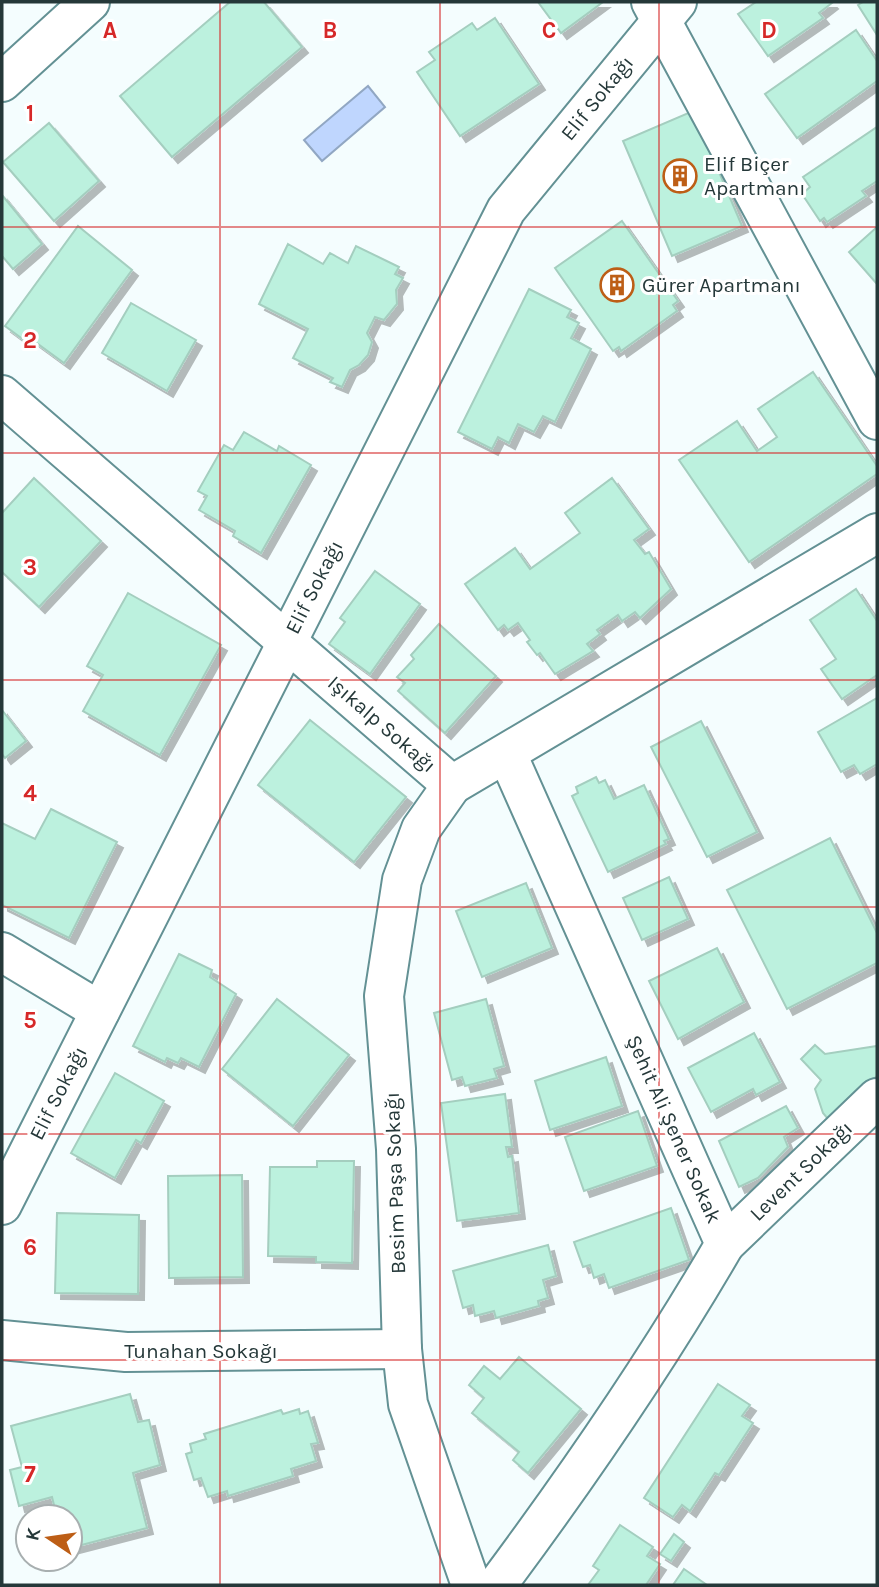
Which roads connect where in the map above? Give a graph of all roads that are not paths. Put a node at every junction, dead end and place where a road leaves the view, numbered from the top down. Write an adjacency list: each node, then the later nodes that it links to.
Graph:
1 (90, 2): 3 (street)
2 (663, 8): 5 (street); 7 (street, Elif Sokağı)
3 (2, 82)
4 (2, 395): 7 (street, Işıkalp Sokağı)
5 (877, 420)
6 (877, 533): 8 (street, Işıkalp Sokağı)
7 (287, 641): 9 (street, Işıkalp Sokağı); 11 (street, Elif Sokağı)
8 (507, 754): 9 (street, Işıkalp Sokağı); 14 (street, Şehit Ali Şener Sokak)
9 (452, 785): 16 (street, Besim Paşa Sokağı)
10 (2, 952): 11 (street)
11 (100, 1011): 13 (street, Elif Sokağı)
12 (877, 1098): 14 (street, Levent Sokağı)
13 (2, 1205)
14 (725, 1244): 17 (street, Şehit Ali Şener Sokak)
15 (2, 1340): 16 (street, Tunahan Sokağı)
16 (402, 1349): 17 (street, Besim Paşa Sokağı)
17 (476, 1585)

